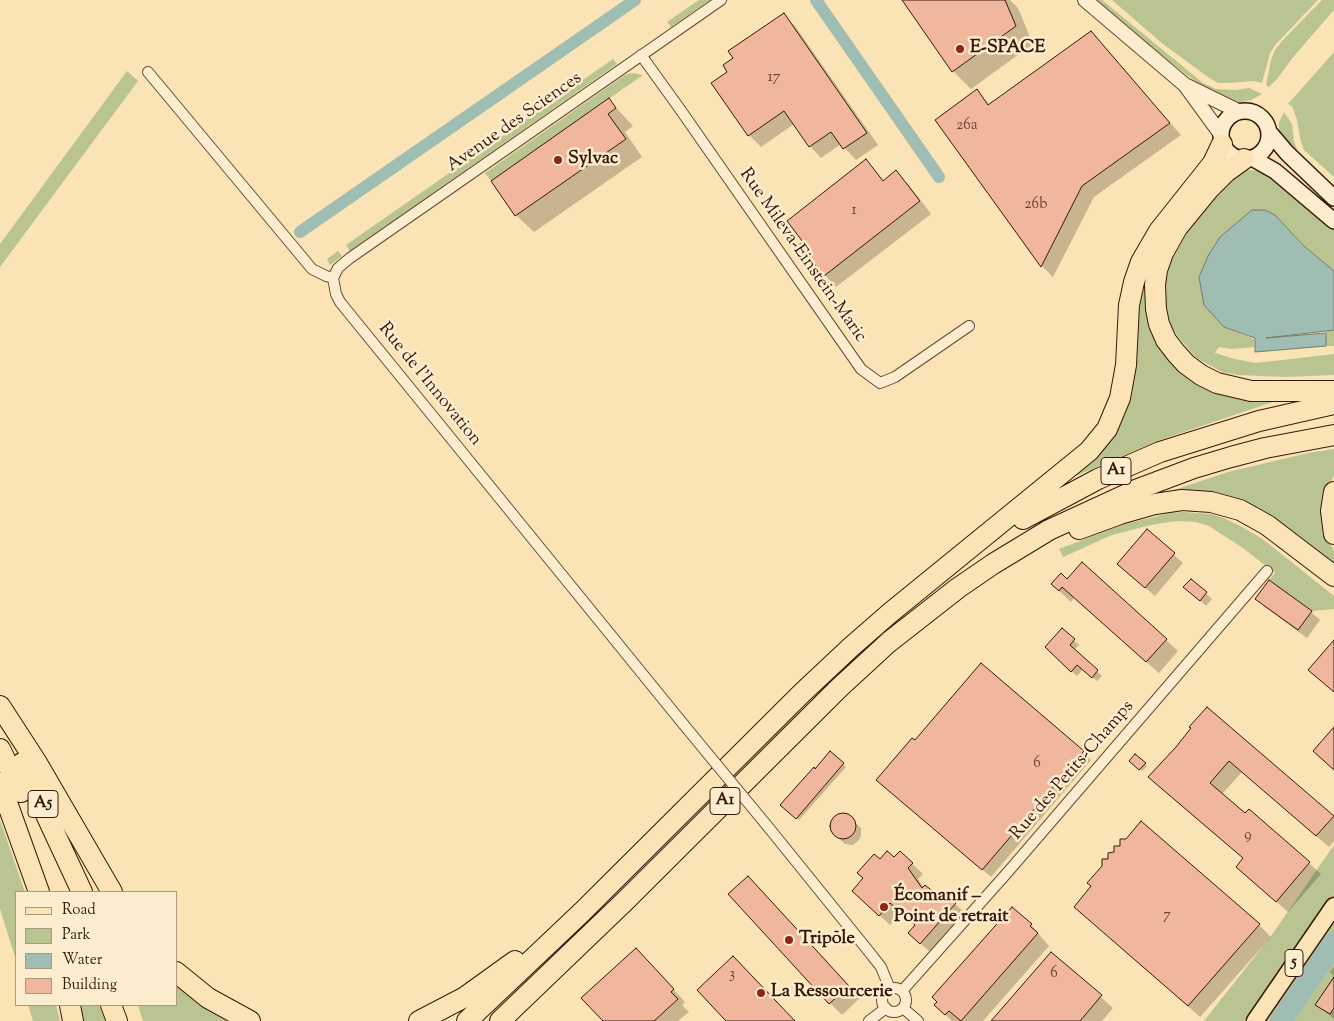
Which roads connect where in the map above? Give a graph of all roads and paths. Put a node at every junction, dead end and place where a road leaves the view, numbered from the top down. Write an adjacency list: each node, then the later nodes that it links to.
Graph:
1 (721, 0): 3 (street, Avenue des Sciences)
2 (1085, 0): 5 (street)
3 (641, 56): 12 (street, Avenue des Sciences); 13 (street, Rue Mileva-Einstein-Maric)
4 (148, 72): 12 (street)
5 (1185, 85): 6 (street); 8 (street)
6 (1238, 111): 7 (main road); 8 (main road)
7 (1270, 134): 9 (main road); 10 (main road)
8 (1221, 139): 9 (main road); 21 (highway)
9 (1248, 158): 11 (main road); 14 (highway)
10 (1334, 198)
11 (1334, 221)
12 (333, 278): 34 (street, Rue de l'Innovation, bridge)
13 (969, 326)
14 (1334, 391)
15 (1334, 404): 21 (highway, A1)
16 (1334, 435): 22 (highway, A1)
17 (1334, 492): 18 (highway)
18 (1334, 534)
19 (1267, 570): 35 (street, Rue des Petits-Champs)
20 (1334, 576): 22 (highway)
21 (921, 588): 32 (highway, A1)
22 (958, 588): 47 (highway, A1)
23 (0, 706): 30 (highway)
24 (0, 718): 29 (highway, A5)
25 (0, 749): 28 (highway)
26 (0, 784): 27 (highway, A5)
27 (39, 891)
28 (67, 891)
29 (82, 891)
30 (111, 891)
31 (1334, 906): 50 (main road, 5)
32 (582, 912): 45 (highway); 46 (highway, A1)
33 (178, 974): 44 (highway)
34 (890, 989): 35 (street); 39 (street)
35 (902, 991): 40 (street)
36 (70, 1006): 41 (highway)
37 (111, 1006): 42 (highway)
38 (126, 1006): 43 (highway)
39 (886, 1008): 40 (street); 48 (street)
40 (903, 1008): 49 (street)
41 (73, 1021)
42 (117, 1021)
43 (131, 1021)
44 (250, 1021)
45 (419, 1021)
46 (467, 1021)
47 (500, 1021)
48 (869, 1021)
49 (918, 1021)
50 (1255, 1021)

